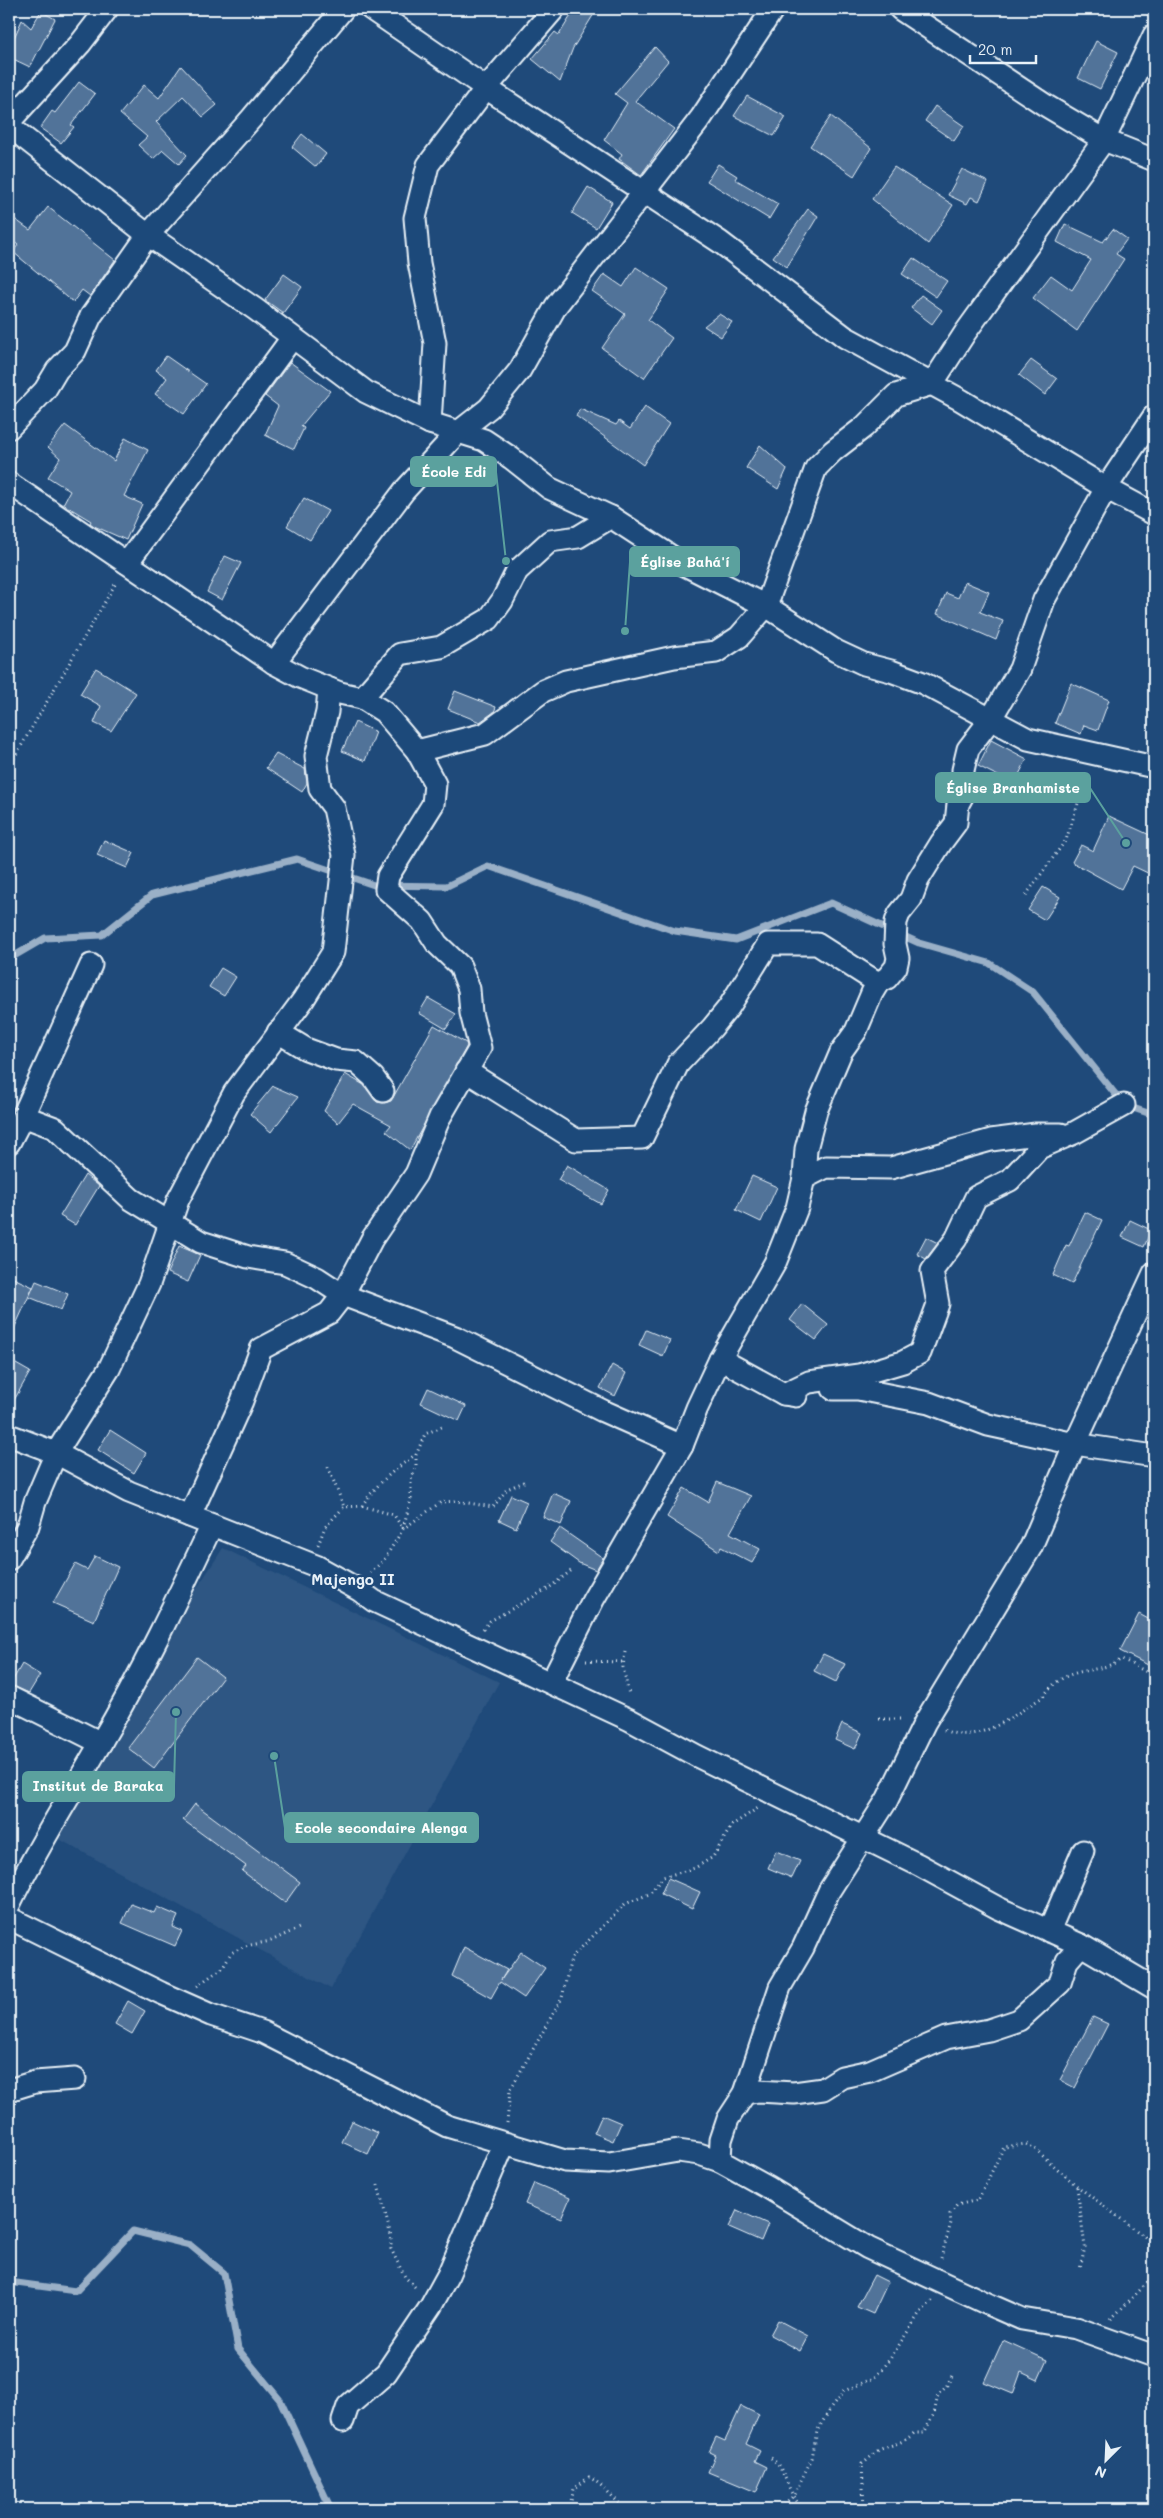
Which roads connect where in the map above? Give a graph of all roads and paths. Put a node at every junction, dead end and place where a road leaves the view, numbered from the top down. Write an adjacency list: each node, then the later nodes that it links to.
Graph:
1 (107, 9): 9 (street)
2 (343, 9): 14 (street)
3 (371, 9): 8 (street)
4 (554, 9): 8 (street)
5 (773, 9): 13 (street)
6 (900, 9): 11 (street)
7 (1154, 34): 11 (street)
8 (486, 88): 13 (street); 18 (street)
9 (9, 122)
10 (9, 126): 14 (street)
11 (1104, 140): 12 (street); 16 (street)
12 (1154, 160)
13 (644, 191): 16 (street); 20 (street)
14 (148, 235): 15 (street); 19 (street)
15 (292, 338): 18 (street); 25 (street)
16 (932, 384): 22 (street); 26 (street)
17 (1154, 416): 22 (street)
18 (430, 423): 20 (street)
19 (9, 428)
20 (457, 433): 24 (street); 27 (street)
21 (9, 483): 25 (street)
22 (1106, 488): 23 (street); 30 (street)
23 (1154, 514)
24 (611, 517): 26 (street); 29 (street)
25 (127, 563): 27 (street); 34 (path)
26 (766, 606): 30 (street); 31 (street)
27 (274, 663): 28 (street)
28 (329, 689): 29 (street); 38 (street)
29 (362, 698): 31 (street)
30 (990, 720): 32 (street); 37 (street)
31 (417, 751): 39 (street)
32 (1092, 752): 33 (street); 35 (path)
33 (1154, 766)
34 (9, 767)
35 (1026, 895)
36 (91, 965): 42 (street)
37 (878, 983): 39 (street); 45 (street)
38 (278, 1032): 40 (street); 46 (street)
39 (466, 1071): 48 (street)
40 (383, 1091)
41 (1124, 1105): 43 (street)
42 (23, 1116): 44 (street); 46 (street)
43 (1074, 1133): 45 (street); 50 (street)
44 (9, 1143)
45 (804, 1178): 49 (street)
46 (170, 1224): 48 (street); 55 (street)
47 (1154, 1273): 53 (street)
48 (343, 1295): 54 (street); 62 (street)
49 (720, 1359): 50 (street); 54 (street)
50 (784, 1394): 53 (street)
51 (444, 1426): 56 (path)
52 (9, 1435): 55 (street)
53 (1075, 1444): 57 (street); 77 (street)
54 (682, 1446): 72 (street)
55 (56, 1453): 62 (street); 65 (street)
56 (416, 1455): 60 (path); 64 (path)
57 (1154, 1456)
58 (328, 1467): 61 (path)
59 (524, 1482): 64 (path)
60 (362, 1506): 61 (path); 64 (path)
61 (344, 1507): 66 (path)
62 (190, 1516): 63 (street)
63 (212, 1524): 66 (street); 78 (street)
64 (403, 1529): 68 (path)
65 (9, 1560)
66 (316, 1566): 68 (street)
67 (572, 1570): 69 (path)
68 (359, 1590): 69 (street)
69 (468, 1646): 72 (street)
70 (625, 1652): 71 (path)
71 (623, 1662): 72 (path); 76 (path)
72 (555, 1676): 76 (street)
73 (1154, 1676): 77 (path)
74 (9, 1696): 78 (street)
75 (880, 1719): 77 (path)
76 (630, 1720): 79 (street)
77 (925, 1722): 80 (street)
78 (101, 1744): 82 (street)
79 (772, 1793): 80 (street); 92 (path)
80 (863, 1837): 85 (street); 91 (street)
81 (1083, 1851): 85 (street)
82 (9, 1905)
83 (9, 1918): 88 (street)
84 (299, 1928): 88 (path)
85 (1049, 1931): 86 (street)
86 (1082, 1945): 87 (street); 91 (street)
87 (1154, 1988)
88 (182, 2002): 92 (street)
89 (75, 2079): 90 (street)
90 (9, 2090)
91 (745, 2093): 93 (street)
92 (504, 2144): 93 (street); 100 (street)
93 (720, 2161): 98 (street)
94 (378, 2186): 100 (path)
95 (1076, 2186): 96 (path); 97 (path); 98 (path)
96 (1145, 2237)
97 (1080, 2269)
98 (938, 2279): 101 (street); 106 (path)
99 (1154, 2291): 101 (path)
100 (431, 2306): 104 (street)
101 (1101, 2336): 102 (street)
102 (1154, 2356)
103 (953, 2374): 111 (path)
104 (343, 2421)
105 (771, 2458): 106 (path)
106 (794, 2495): 109 (path); 110 (path)
107 (570, 2505): 108 (path)
108 (626, 2509)
109 (781, 2509)
110 (806, 2509)
111 (864, 2509)

